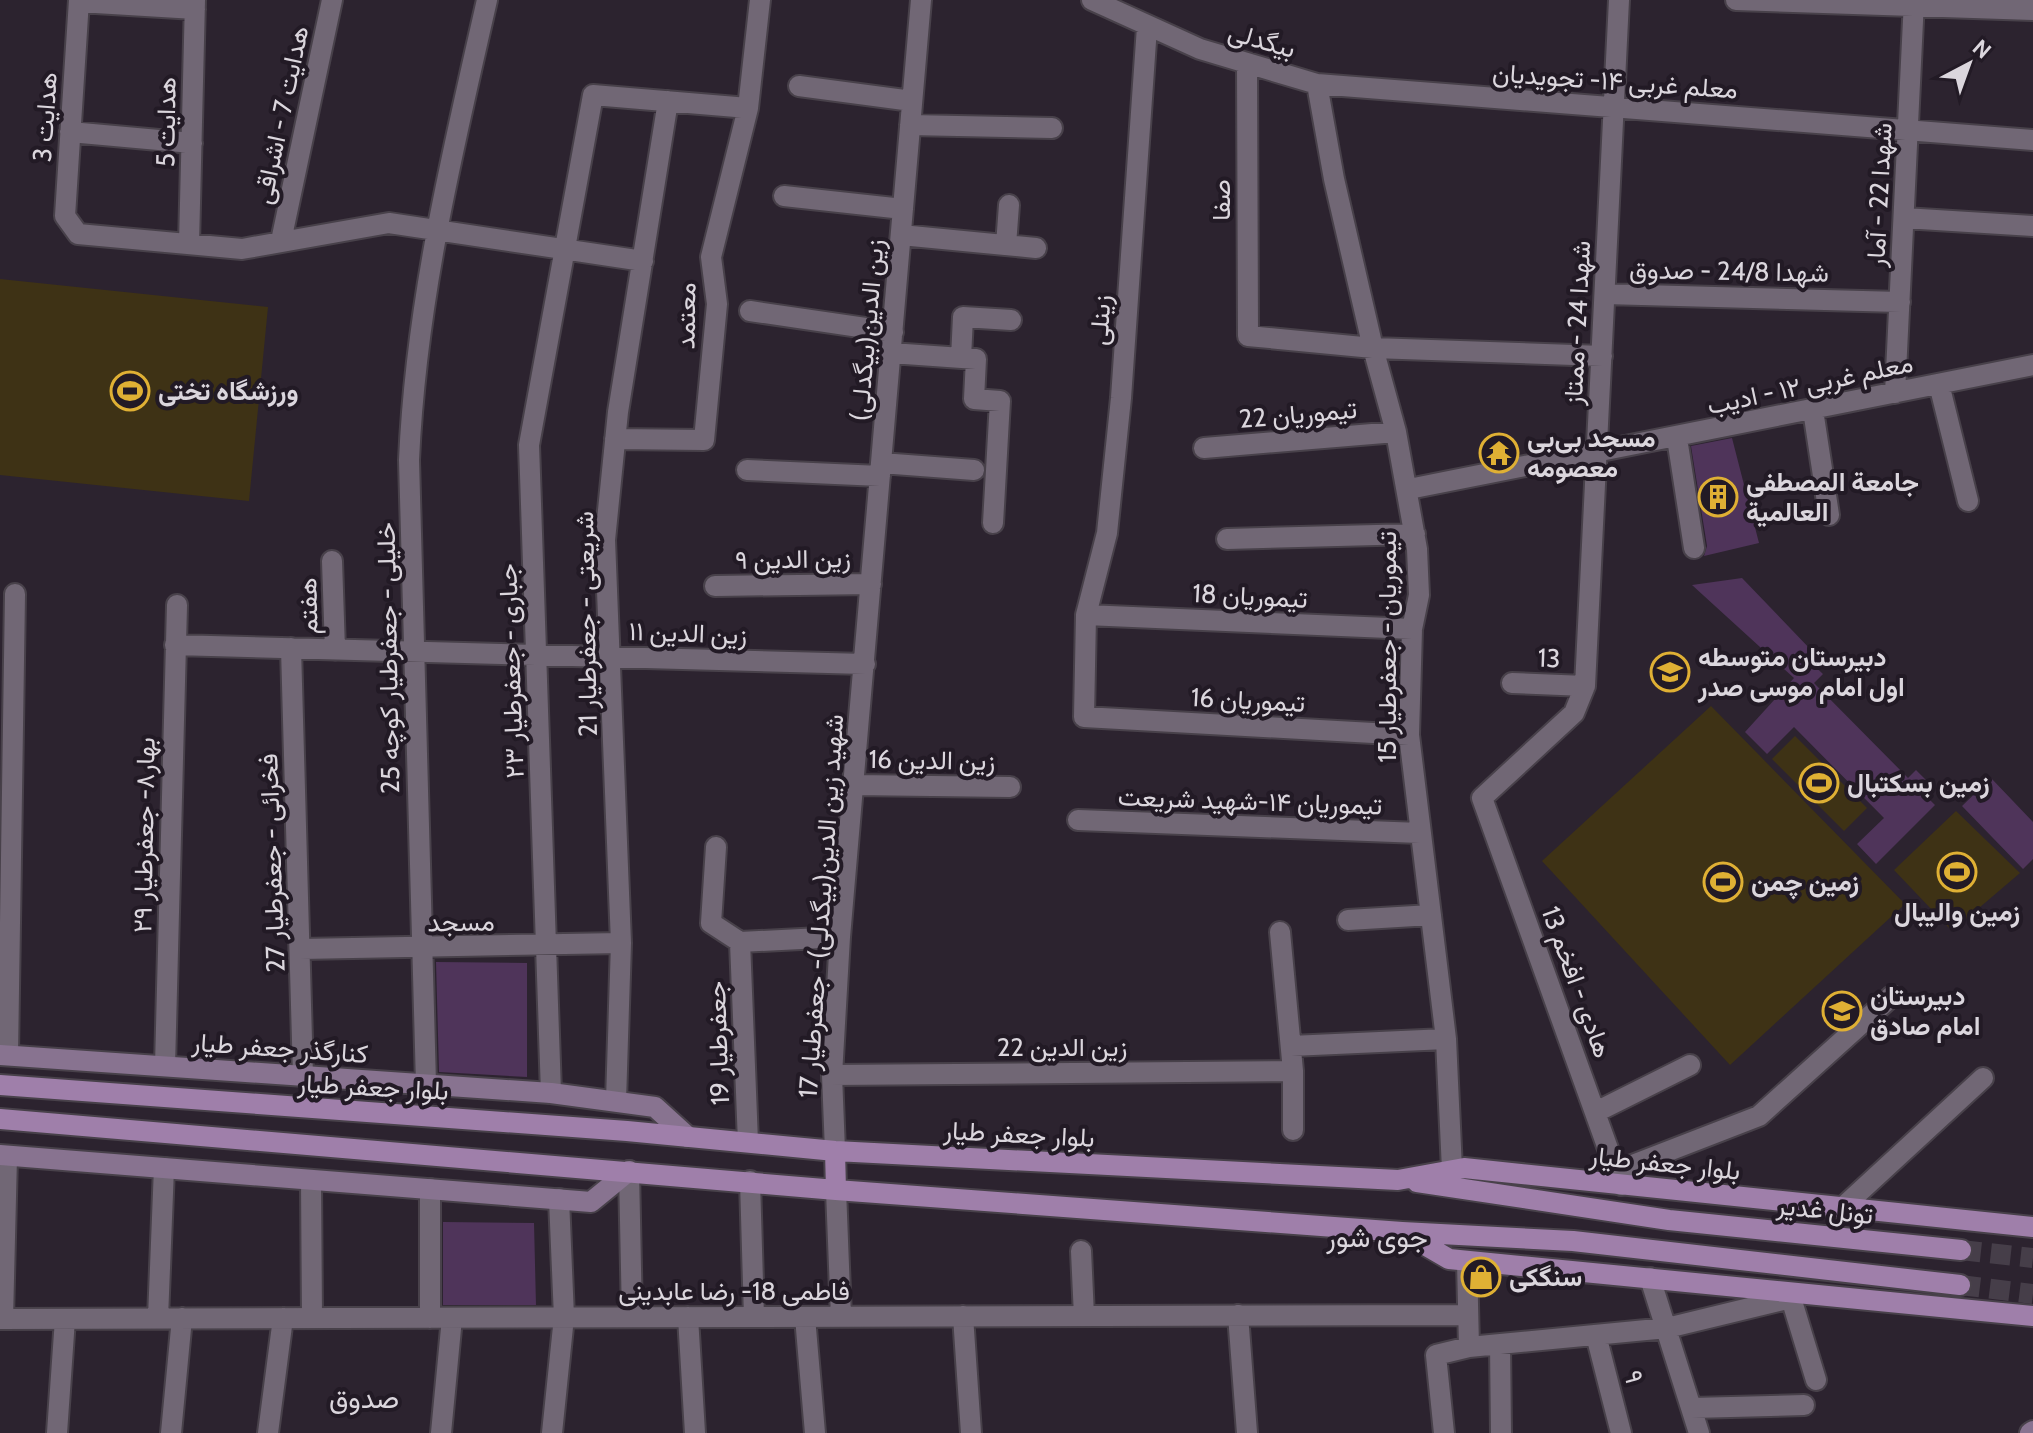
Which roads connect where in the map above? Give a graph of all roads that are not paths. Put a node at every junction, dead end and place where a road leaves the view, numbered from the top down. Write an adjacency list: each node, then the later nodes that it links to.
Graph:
1 (332, 0): 34 (street, هدایت 7 - اشراقی)
2 (487, 0): 32 (street, خلیلی - جعفرطیار کوچه 25)
3 (760, 0): 20 (street, معتمد)
4 (921, 0): 18 (street, زین الدین(بیگدلی))
5 (1092, 0): 11 (street, بیگدلی)
6 (1619, 0): 19 (street, شهدا 24 - ممتاز)
7 (1736, 0): 10 (street)
8 (79, 1): 9 (street); 24 (street, هدایت 3)
9 (195, 4): 26 (street, هدایت 5)
10 (1914, 4): 12 (street); 23 (street, شهدا 22 - آمار)
11 (1117, 5): 13 (street, بیگدلی)
12 (2033, 10)
13 (1147, 27): 14 (street, بیگدلی); 73 (street, زینلی)
14 (1247, 63): 15 (street, بیگدلی); 45 (street, صفا)
15 (1317, 84): 19 (street, معلم غربی ۱۴- تجویدیان); 45 (street, تیموریان - جعفرطیار 15)
16 (799, 86): 18 (street)
17 (668, 101): 20 (street); 38 (street, جباری - جعفرطیار ۲۳); 39 (street, شریعتی - جعفرطیار 21)
18 (912, 101): 21 (street, زین الدین(بیگدلی))
19 (1613, 107): 23 (street, معلم غربی ۱۴- تجویدیان); 40 (street, شهدا 24 - ممتاز)
20 (748, 108): 55 (street, معتمد)
21 (910, 125): 22 (street); 29 (street, زین الدین(بیگدلی))
22 (1052, 128)
23 (1908, 130): 25 (street, معلم غربی ۱۴- تجویدیان); 30 (street, شهدا 22 - آمار)
24 (70, 132): 26 (street); 35 (street, هدایت 3)
25 (2033, 140)
26 (192, 143): 35 (street, هدایت 5)
27 (784, 196): 29 (street)
28 (1009, 205): 36 (street)
29 (903, 209): 33 (street, زین الدین(بیگدلی))
30 (1904, 218): 31 (street); 41 (street, شهدا 22 - آمار)
31 (2033, 226)
32 (434, 231): 34 (street); 38 (street); 78 (street, خلیلی - جعفرطیار کوچه 25)
33 (901, 235): 36 (street); 44 (street, زین الدین(بیگدلی))
34 (281, 241): 35 (street)
35 (189, 244)
36 (1006, 245): 37 (street)
37 (1036, 248)
38 (562, 250): 39 (street); 79 (street, جباری - جعفرطیار ۲۳)
39 (643, 261): 55 (street, شریعتی - جعفرطیار 21)
40 (1605, 294): 41 (street, شهدا 24/8 - صدوق); 47 (street, شهدا 24 - ممتاز)
41 (1900, 302): 51 (street, شهدا 22 - آمار)
42 (750, 311): 44 (street)
43 (1011, 320): 48 (street)
44 (893, 332): 46 (street, زین الدین(بیگدلی))
45 (1373, 348): 47 (street); 53 (street, تیموریان - جعفرطیار 15)
46 (891, 353): 48 (street); 59 (street, زین الدین(بیگدلی))
47 (1602, 356): 57 (street, شهدا 24 - ممتاز)
48 (961, 358): 64 (street)
49 (2033, 365): 50 (street, معلم غربی ۱۲ - ادیب)
50 (1939, 384): 51 (street, معلم غربی ۱۲ - ادیب); 62 (street)
51 (1895, 393): 52 (street, معلم غربی ۱۲ - ادیب)
52 (1813, 410): 54 (street, معلم غربی ۱۲ - ادیب); 63 (street)
53 (1396, 432): 56 (street, تیموریان 22); 61 (street, تیموریان - جعفرطیار 15)
54 (1677, 438): 57 (street, معلم غربی ۱۲ - ادیب); 67 (street)
55 (615, 439): 80 (street, شریعتی - جعفرطیار 21)
56 (1204, 448)
57 (1597, 454): 61 (street, معلم غربی ۱۲ - ادیب); 83 (street, شهدا 24 - ممتاز)
58 (747, 470): 59 (street)
59 (881, 470): 60 (street); 69 (street, زین الدین(بیگدلی))
60 (974, 470)
61 (1409, 489): 65 (street, تیموریان - جعفرطیار 15)
62 (1968, 501)
63 (1829, 515)
64 (993, 523)
65 (1415, 534): 66 (street); 74 (street, تیموریان - جعفرطیار 15)
66 (1227, 539)
67 (1694, 548)
68 (332, 561): 77 (street, هفتم)
69 (871, 584): 70 (street, زین الدین ۹); 81 (street, زین الدین(بیگدلی))
70 (715, 586)
71 (15, 594): 88 (street)
72 (177, 605): 75 (street, بهار۸- جعفرطیار ۲۹)
73 (1086, 615): 74 (street, تیموریان 18); 84 (street, زینلی)
74 (1412, 629): 85 (street, تیموریان - جعفرطیار 15)
75 (175, 645): 76 (street, زین الدین ۱۱); 107 (street, بهار۸- جعفرطیار ۲۹)
76 (291, 648): 77 (street, زین الدین ۱۱); 100 (street, فخرائی - جعفرطیار 27)
77 (335, 650): 78 (street, زین الدین ۱۱)
78 (414, 652): 79 (street, زین الدین ۱۱); 101 (street, خلیلی - جعفرطیار کوچه 25)
79 (535, 655): 80 (street, زین الدین ۱۱); 99 (street, جباری - جعفرطیار ۲۳)
80 (611, 657): 81 (street, زین الدین ۱۱); 98 (street, شریعتی - جعفرطیار 21)
81 (865, 664): 86 (street, شهید زین الدین(بیگدلی)- جعفرطیار 17)
82 (1512, 683): 83 (street, 13)
83 (1585, 686): 89 (street, شهدا 24 - ممتاز)
84 (1084, 717): 85 (street, تیموریان 16)
85 (1409, 735): 91 (street, تیموریان - جعفرطیار 15)
86 (854, 785): 87 (street, زین الدین 16); 96 (street, شهید زین الدین(بیگدلی)- جعفرطیار 17)
87 (1010, 787)
88 (6, 788): 105 (street)
89 (1482, 798): 116 (street, هادی - افخم 13)
90 (1078, 820): 91 (street, تیموریان ۱۴-شهید شریعت)
91 (1420, 833): 93 (street, تیموریان - جعفرطیار 15)
92 (716, 847): 97 (street)
93 (1431, 915): 94 (street); 103 (street, تیموریان - جعفرطیار 15)
94 (1348, 920)
95 (1280, 932): 104 (street)
96 (840, 937): 97 (street); 109 (street, شهید زین الدین(بیگدلی)- جعفرطیار 17)
97 (740, 942): 120 (street, جعفرطیار 19)
98 (621, 943): 99 (street, مسجد); 115 (street, شریعتی - جعفرطیار 21)
99 (549, 946): 101 (street, مسجد); 114 (street, جباری - جعفرطیار ۲۳)
100 (301, 949): 101 (street, مسجد); 110 (street, فخرائی - جعفرطیار 27)
101 (421, 949): 112 (street, خلیلی - جعفرطیار کوچه 25)
102 (1892, 996): 126 (street)
103 (1446, 1039): 104 (street); 124 (street, تیموریان - جعفرطیار 15)
104 (1291, 1046): 108 (street)
105 (4, 1055): 107 (main road, کنارگذر جعفر طیار)
106 (1690, 1065): 116 (street)
107 (165, 1066): 110 (main road, کنارگذر جعفر طیار)
108 (1293, 1071): 109 (street, زین الدین 22); 118 (street)
109 (832, 1075): 121 (street, شهید زین الدین(بیگدلی)- جعفرطیار 17)
110 (303, 1076): 112 (main road, کنارگذر جعفر طیار)
111 (1983, 1078): 133 (street)
112 (426, 1084): 114 (main road, کنارگذر جعفر طیار)
113 (0, 1085): 119 (main road, بلوار جعفر طیار)
114 (551, 1093): 115 (main road, کنارگذر جعفر طیار)
115 (616, 1101): 119 (main road, کنارگذر جعفر طیار)
116 (1596, 1112): 126 (street, هادی - افخم 13)
117 (0, 1119): 125 (main road)
118 (1293, 1130)
119 (688, 1137): 120 (main road, بلوار جعفر طیار)
120 (748, 1142): 121 (main road, بلوار جعفر طیار)
121 (835, 1151): 128 (main road, بلوار جعفر طیار); 131 (main road)
122 (3, 1156): 123 (main road); 158 (street)
123 (164, 1168): 127 (main road); 152 (street)
124 (1452, 1170): 126 (main road, بلوار جعفر طیار); 128 (main road, بلوار جعفر طیار)
125 (629, 1171): 129 (main road); 132 (main road); 147 (street)
126 (1619, 1178): 133 (main road, بلوار جعفر طیار)
127 (311, 1180): 130 (main road); 155 (street)
128 (1398, 1180): 136 (main road, تونل غدیر)
129 (750, 1181): 131 (main road); 149 (street)
130 (430, 1189): 132 (main road); 156 (street)
131 (836, 1190): 135 (main road); 151 (street)
132 (559, 1199): 146 (street)
133 (1842, 1208): 134 (main road, بلوار جعفر طیار)
134 (2033, 1227)
135 (1402, 1232): 138 (main road); 140 (main road)
136 (1961, 1250)
137 (1081, 1251): 144 (street)
138 (1467, 1261): 139 (main road); 142 (street)
139 (1650, 1278): 145 (main road); 160 (street)
140 (1960, 1285)
141 (1238, 1315): 142 (street, فاطمی 18- رضا عابدینی); 144 (street, فاطمی 18- رضا عابدینی); 175 (street)
142 (1468, 1315): 163 (street)
143 (963, 1316): 144 (street, فاطمی 18- رضا عابدینی); 151 (street, فاطمی 18- رضا عابدینی); 174 (street)
144 (1084, 1316)
145 (2033, 1316)
146 (564, 1317): 147 (street, فاطمی 18- رضا عابدینی); 157 (street, فاطمی 18- رضا عابدینی); 171 (street)
147 (632, 1317): 148 (street, فاطمی 18- رضا عابدینی)
148 (688, 1317): 149 (street, فاطمی 18- رضا عابدینی); 172 (street)
149 (754, 1317): 150 (street, فاطمی 18- رضا عابدینی)
150 (805, 1317): 151 (street, فاطمی 18- رضا عابدینی); 173 (street)
151 (841, 1317)
152 (158, 1318): 153 (street, فاطمی 18- رضا عابدینی); 159 (street, فاطمی 18- رضا عابدینی)
153 (182, 1318): 154 (street, فاطمی 18- رضا عابدینی); 168 (street)
154 (283, 1318): 155 (street, فاطمی 18- رضا عابدینی); 169 (street)
155 (312, 1318): 156 (street, فاطمی 18- رضا عابدینی)
156 (430, 1318): 157 (street, فاطمی 18- رضا عابدینی)
157 (452, 1318): 170 (street)
158 (2, 1319): 159 (street, فاطمی 18- رضا عابدینی)
159 (65, 1319): 167 (street)
160 (1667, 1328): 161 (street); 164 (street); 166 (street)
161 (1596, 1335): 162 (street); 178 (street, ۹)
162 (1500, 1344): 163 (street); 177 (street)
163 (1469, 1347): 176 (street)
164 (1816, 1380)
165 (1804, 1405): 166 (street)
166 (1692, 1408): 179 (street)
167 (57, 1433)
168 (171, 1433)
169 (268, 1433)
170 (441, 1433)
171 (552, 1433)
172 (695, 1433)
173 (815, 1433)
174 (971, 1433)
175 (1247, 1433)
176 (1444, 1433)
177 (1501, 1433)
178 (1621, 1433)
179 (1699, 1433)

